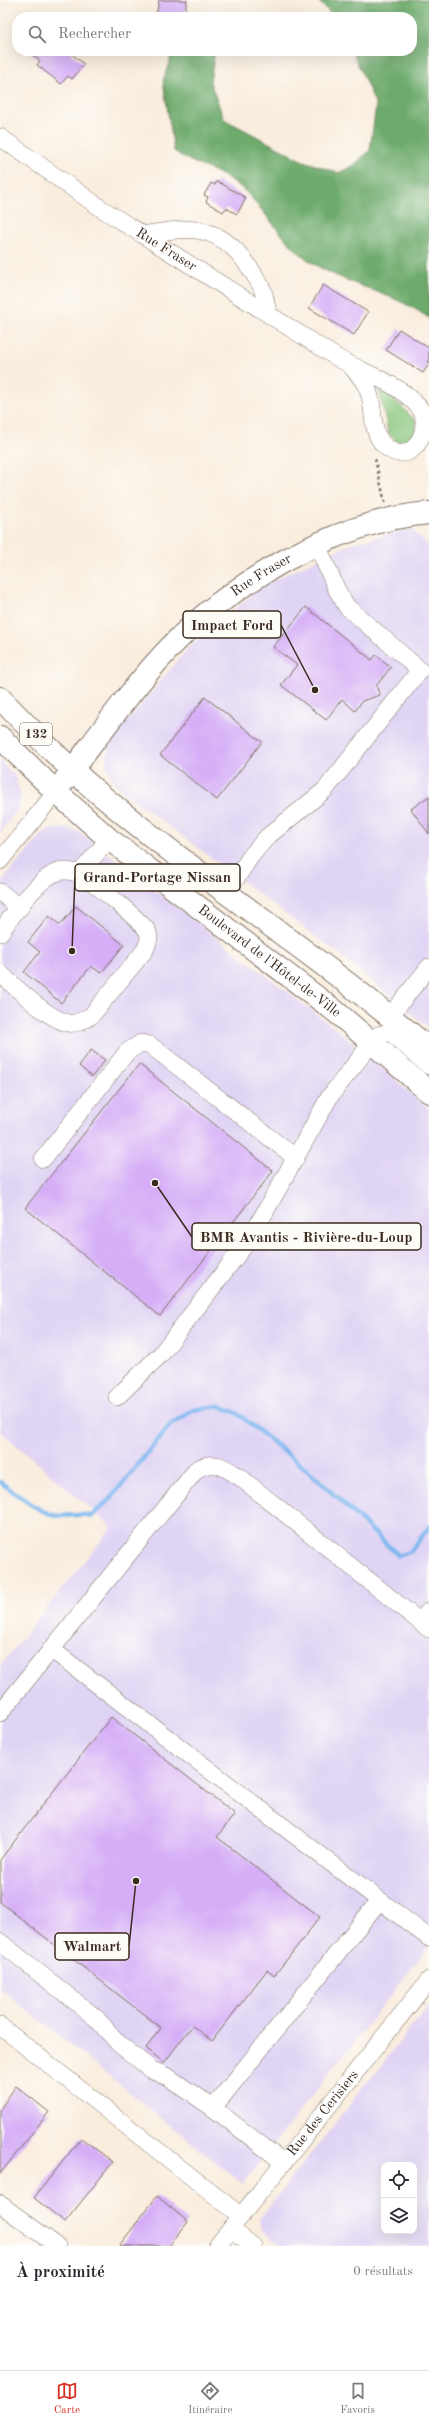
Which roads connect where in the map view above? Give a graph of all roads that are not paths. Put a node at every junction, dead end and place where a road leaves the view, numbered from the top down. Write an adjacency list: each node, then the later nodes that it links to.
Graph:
1 (0, 137): 2 (street, Rue Fraser)
2 (143, 235): 3 (street, Rue Fraser); 3 (street)
3 (268, 314): 4 (street, Rue Fraser)
4 (343, 361): 4 (street)
5 (429, 513): 6 (main road, Rue Fraser)
6 (317, 545): 9 (main road, Rue Fraser); 15 (street)
7 (0, 698): 9 (main road, 132)
8 (0, 737): 10 (main road, Boulevard de l'Hôtel-de-Ville / 132)
9 (73, 770): 10 (main road, Rue Fraser); 15 (main road, 132)
10 (56, 792): 11 (main road, Boulevard de l'Hôtel-de-Ville); 12 (street)
11 (109, 839): 13 (street); 21 (main road, Boulevard de l'Hôtel-de-Ville)
12 (2, 853)
13 (79, 874): 16 (street); 19 (street)
14 (0, 892): 16 (street)
15 (227, 892): 20 (main road)
16 (20, 908): 17 (street)
17 (0, 933)
18 (429, 967): 20 (street)
19 (0, 973)
20 (390, 1016): 22 (main road)
21 (372, 1041): 23 (street); 24 (main road, Boulevard de l'Hôtel-de-Ville); 25 (street)
22 (429, 1049)
23 (429, 1066)
24 (429, 1092)
25 (296, 1158): 26 (street); 27 (street)
26 (43, 1159)
27 (117, 1397)
28 (426, 1621): 29 (street)
29 (52, 1649): 30 (street); 31 (street)
30 (0, 1712)
31 (378, 1901): 32 (street); 36 (street)
32 (429, 1938)
33 (0, 1942): 36 (street)
34 (429, 1980): 37 (street, Rue des Cerisiers)
35 (0, 2026): 39 (street)
36 (213, 2108): 37 (street)
37 (283, 2162): 39 (street, Rue des Cerisiers)
38 (0, 2204): 40 (street)
39 (236, 2222): 41 (street, Rue des Cerisiers); 42 (street)
40 (57, 2246)
41 (217, 2246)
42 (253, 2246)

